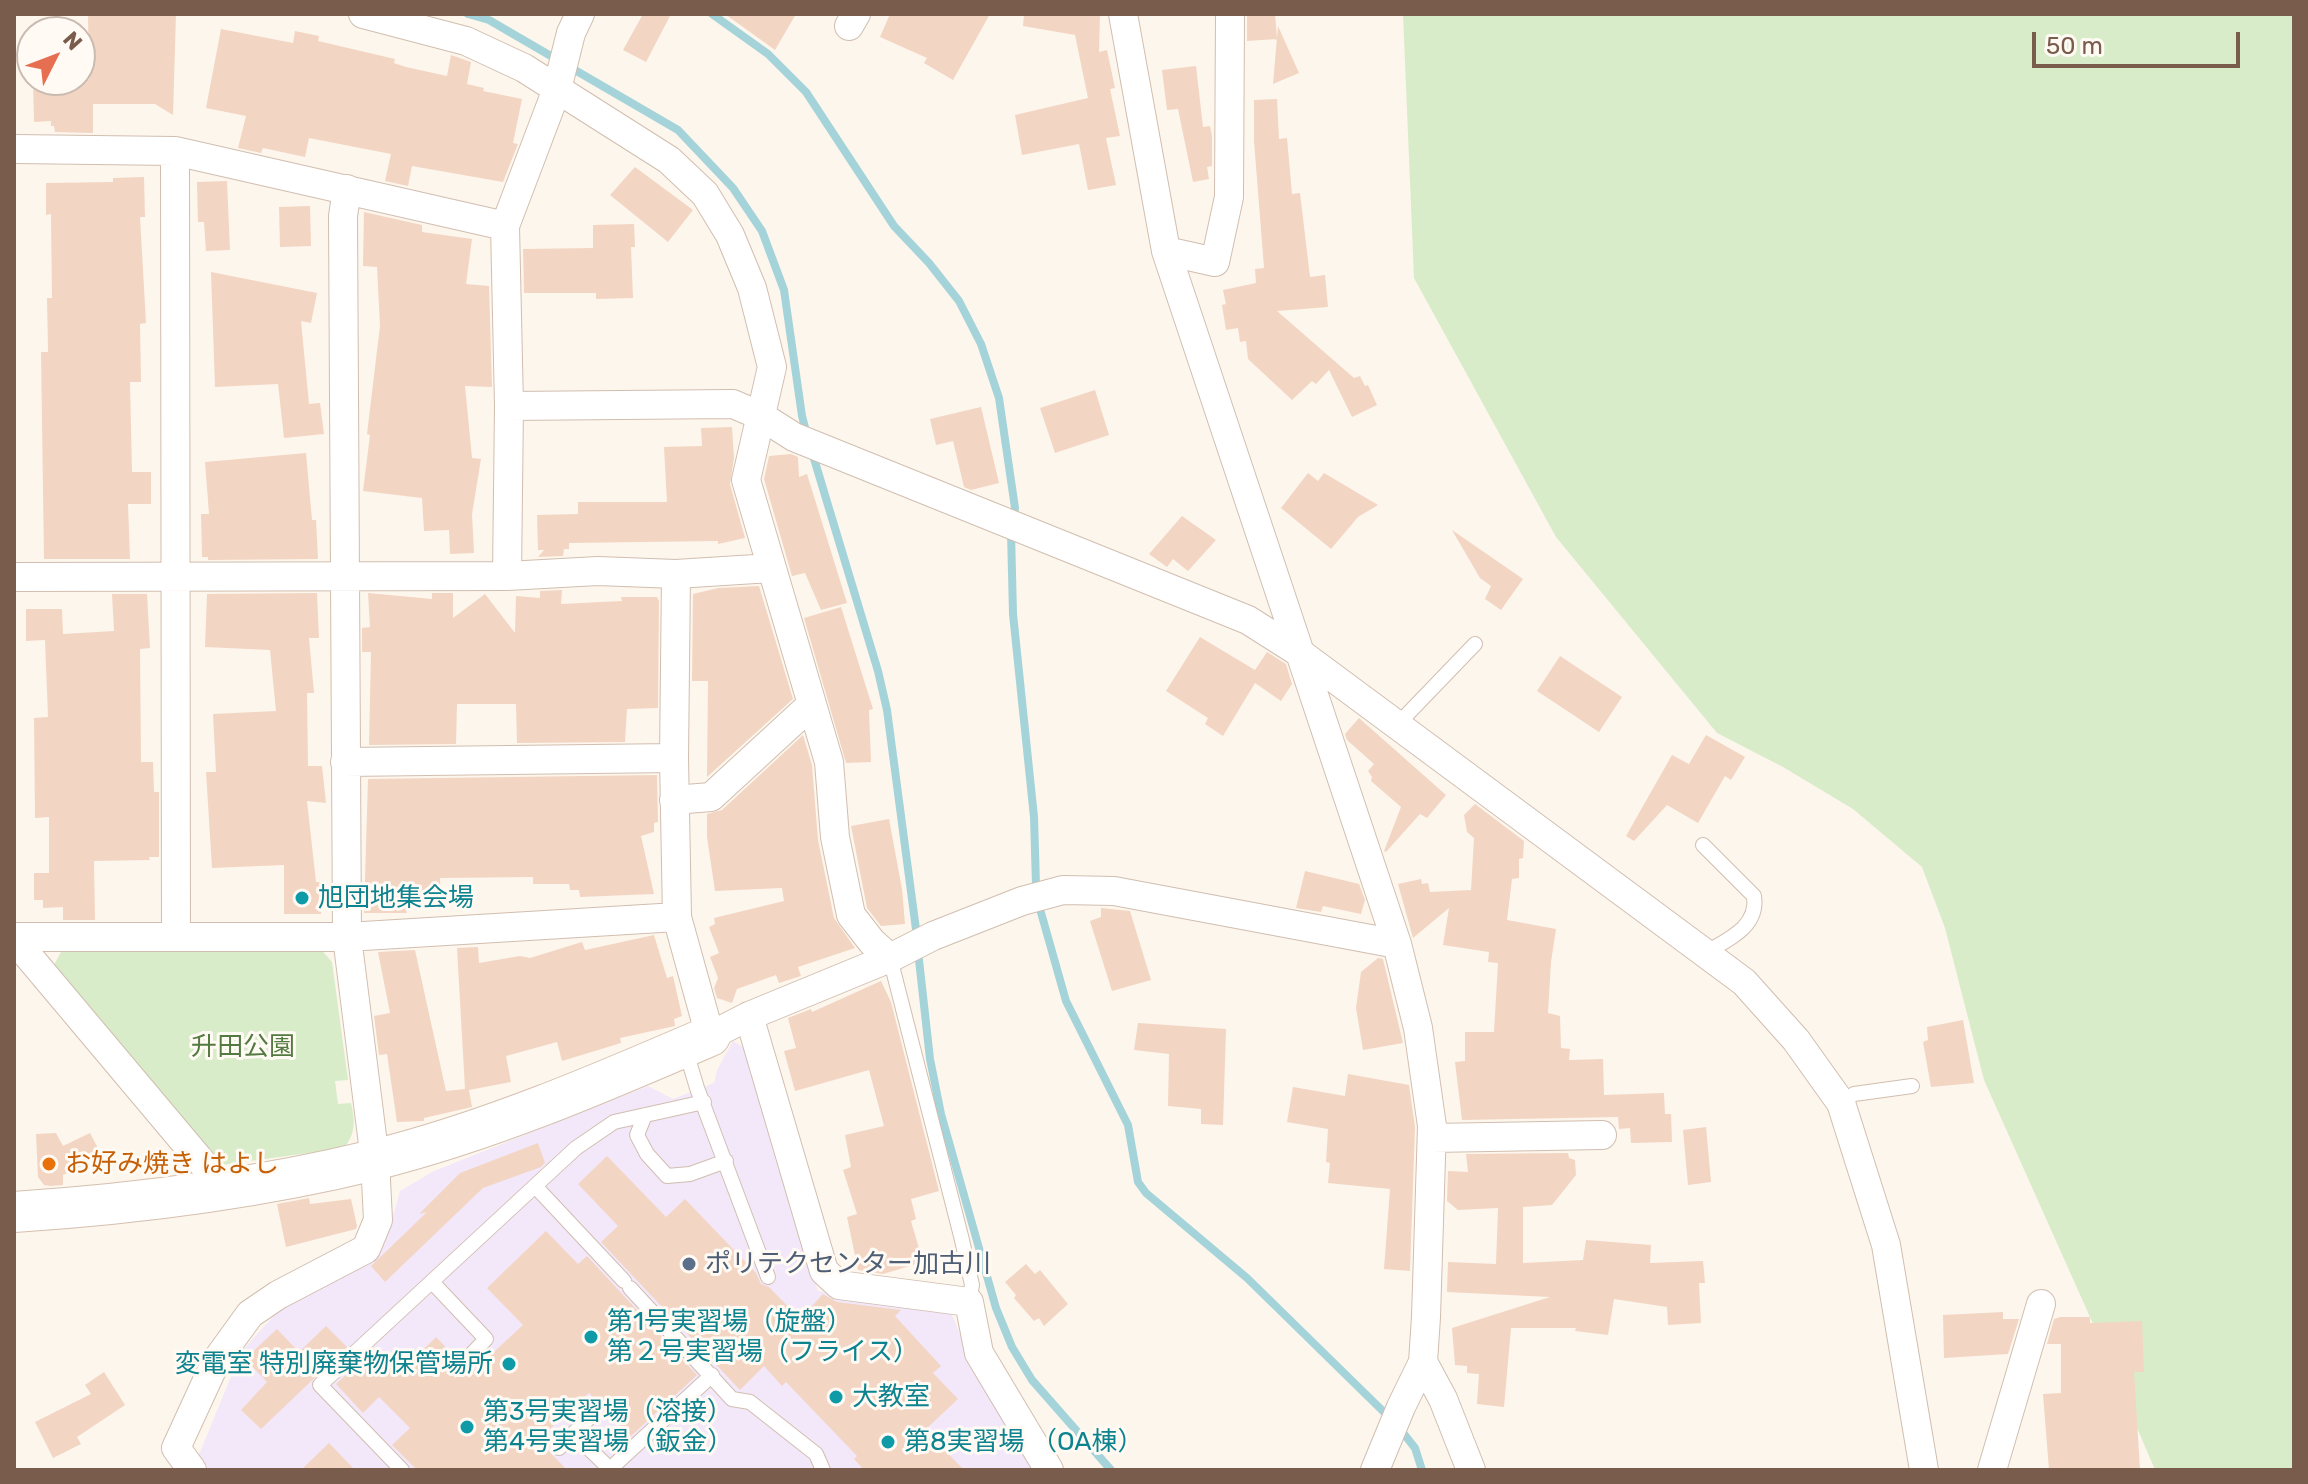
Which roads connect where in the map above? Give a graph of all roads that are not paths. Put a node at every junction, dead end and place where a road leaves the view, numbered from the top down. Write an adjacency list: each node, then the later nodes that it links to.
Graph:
1 (363, 14): 5 (street)
2 (580, 14): 5 (street)
3 (1123, 14): 10 (street)
4 (1230, 14): 10 (street)
5 (558, 85): 9 (street); 12 (street)
6 (14, 149): 7 (street)
7 (175, 151): 8 (street); 16 (street)
8 (347, 189): 9 (street); 15 (street)
9 (505, 226): 11 (street)
10 (1166, 251): 20 (street)
11 (509, 406): 12 (street); 17 (street)
12 (761, 416): 13 (street); 20 (street)
13 (771, 568): 14 (street); 21 (street)
14 (676, 574): 17 (street); 23 (street)
15 (343, 575): 16 (street); 17 (street); 24 (street)
16 (176, 576): 18 (street); 28 (street)
17 (507, 576)
18 (14, 577)
19 (1475, 644): 22 (lane)
20 (1300, 653): 22 (street); 31 (street)
21 (811, 705): 25 (street); 33 (street)
22 (1397, 725): 32 (street)
23 (674, 758): 24 (street); 25 (street)
24 (345, 762): 29 (street)
25 (674, 800): 27 (street)
26 (1703, 845): 32 (lane)
27 (677, 917): 29 (street); 35 (street)
28 (176, 937): 29 (street); 30 (street)
29 (347, 937): 42 (street)
30 (14, 938): 45 (street)
31 (1397, 944): 33 (street); 41 (street)
32 (1705, 953): 38 (street)
33 (890, 958): 34 (street); 49 (lane)
34 (749, 1016): 35 (street); 49 (street)
35 (698, 1042): 37 (lane); 42 (street)
36 (1912, 1086): 38 (lane)
37 (704, 1102): 39 (lane); 43 (lane)
38 (1841, 1103): 64 (street)
39 (645, 1115): 43 (lane); 44 (lane)
40 (1602, 1135): 41 (street)
41 (1432, 1138): 52 (street)
42 (375, 1160): 45 (street); 59 (street)
43 (726, 1161): 47 (lane)
44 (535, 1186): 48 (lane); 53 (lane)
45 (225, 1190): 46 (street)
46 (14, 1212)
47 (768, 1277)
48 (432, 1282): 51 (lane); 60 (lane)
49 (969, 1302): 62 (street)
50 (2041, 1304): 65 (street)
51 (466, 1360)
52 (1423, 1362): 57 (street); 63 (street)
53 (712, 1375): 58 (lane); 61 (lane)
54 (592, 1415): 55 (lane)
55 (574, 1434): 56 (lane); 58 (lane)
56 (559, 1448)
57 (1380, 1457)
58 (609, 1469)
59 (192, 1470)
60 (402, 1470)
61 (823, 1470)
62 (1049, 1470)
63 (1471, 1470)
64 (1924, 1470)
65 (1992, 1470)

